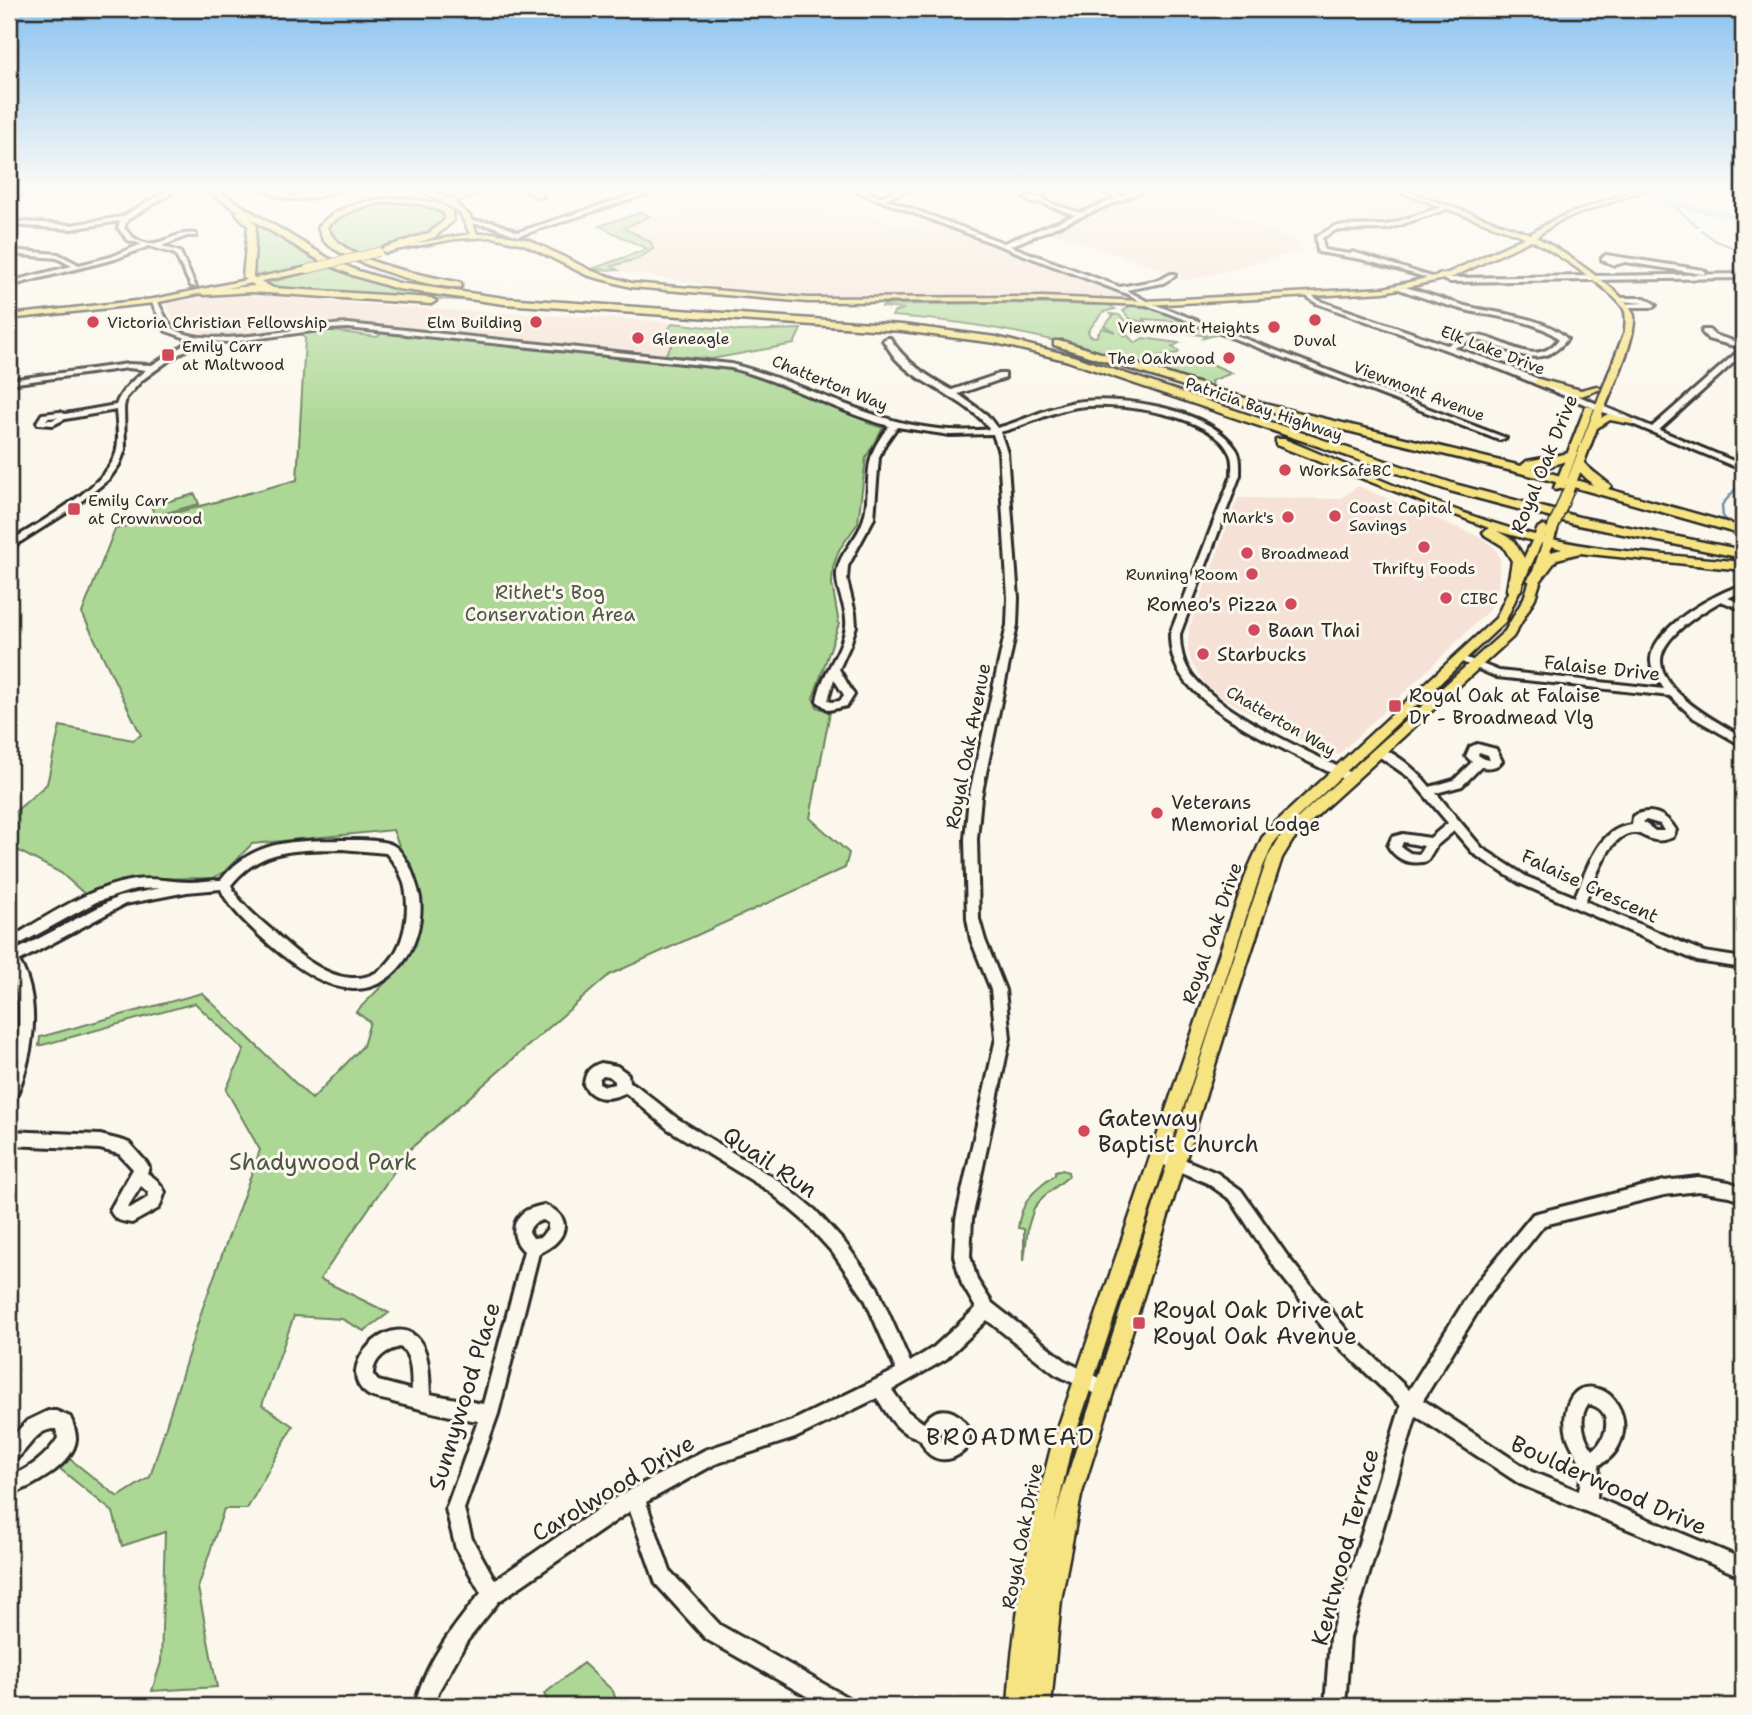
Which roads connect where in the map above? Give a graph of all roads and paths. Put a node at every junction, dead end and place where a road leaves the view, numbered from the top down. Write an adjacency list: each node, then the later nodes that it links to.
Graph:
1 (66, 270): 22 (street)
2 (186, 270): 23 (street)
3 (247, 270): 21 (highway)
4 (304, 270): 21 (main road, bridge)
5 (348, 270): 34 (highway, Patricia Bay Highway)
6 (380, 270): 28 (highway, Patricia Bay Highway)
7 (399, 270): 28 (highway)
8 (584, 270): 31 (main road)
9 (1068, 270): 25 (street)
10 (1403, 270): 19 (street)
11 (1462, 270): 16 (main road)
12 (1581, 270): 20 (main road, Royal Oak Drive)
13 (1583, 270): 20 (main road, Royal Oak Drive)
14 (1698, 270): 17 (street)
15 (1173, 275): 25 (street)
16 (1440, 276): 19 (main road); 20 (street)
17 (1709, 277): 18 (street); 20 (street)
18 (1741, 277)
19 (1430, 278): 24 (main road)
20 (1593, 278): 46 (main road, Royal Oak Drive); 48 (main road, Royal Oak Drive)
21 (252, 282): 26 (main road); 27 (highway)
22 (9, 284)
23 (194, 286)
24 (1398, 287): 29 (main road); 39 (street)
25 (1119, 289): 31 (street)
26 (204, 292): 27 (highway); 30 (main road)
27 (297, 292): 34 (highway)
28 (531, 295): 35 (highway, Patricia Bay Highway)
29 (1309, 296): 32 (main road); 39 (street, Elk Lake Drive)
30 (154, 301): 33 (main road); 37 (street, Chatterton Way)
31 (1146, 303): 32 (main road)
32 (1170, 307): 56 (street, Viewmont Avenue)
33 (9, 317)
34 (760, 318): 41 (highway, Patricia Bay Highway)
35 (980, 328): 58 (highway); 65 (highway, Patricia Bay Highway)
36 (1705, 335): 40 (street)
37 (199, 338): 42 (street); 52 (street, Chatterton Way)
38 (887, 340): 47 (street, Royal Oak Avenue)
39 (1449, 347): 45 (street, Elk Lake Drive)
40 (1743, 348): 54 (street)
41 (1069, 358): 60 (highway); 68 (highway, Patricia Bay Highway)
42 (155, 368): 44 (street); 49 (street)
43 (1002, 376): 47 (street)
44 (9, 382)
45 (1538, 383): 46 (main road); 48 (street, Elk Lake Drive)
46 (1597, 389): 48 (main road, Royal Oak Drive)
47 (952, 393): 55 (street, Royal Oak Avenue)
48 (1595, 406): 51 (street, Elk Lake Drive); 53 (main road, Royal Oak Drive); 57 (main road, Royal Oak Drive)
49 (120, 407): 50 (street); 66 (street)
50 (63, 417)
51 (1631, 421): 53 (main road); 54 (street, Elk Lake Drive)
52 (894, 425): 55 (street, Chatterton Way); 77 (street)
53 (1592, 427): 57 (main road, Royal Oak Drive)
54 (1654, 430): 59 (street, Elk Lake Drive)
55 (995, 431): 82 (street, Chatterton Way); 98 (street, Royal Oak Avenue)
56 (1502, 438)
57 (1575, 460): 58 (highway); 61 (main road, Royal Oak Drive); 62 (highway)
58 (1492, 463): 61 (highway)
59 (1743, 468)
60 (1359, 475): 64 (highway); 72 (highway)
61 (1566, 485): 62 (highway); 64 (main road, Royal Oak Drive, bridge)
62 (1701, 519): 63 (highway)
63 (1743, 531)
64 (1545, 535): 67 (highway); 70 (main road, Royal Oak Drive); 72 (main road, Royal Oak Drive)
65 (1743, 541)
66 (10, 544)
67 (1585, 550): 69 (highway); 70 (highway)
68 (1743, 554)
69 (1743, 565)
70 (1534, 580): 76 (main road, Royal Oak Drive)
71 (1743, 588): 73 (street, Falaise Drive)
72 (1514, 590): 75 (main road, Royal Oak Drive)
73 (1721, 598): 74 (street); 78 (street, Falaise Drive)
74 (1743, 607)
75 (1460, 659): 76 (street, Falaise Drive); 82 (main road, Royal Oak Drive)
76 (1476, 666): 78 (street, Falaise Drive); 80 (main road, Royal Oak Drive)
77 (835, 671)
78 (1673, 693): 79 (street)
79 (1743, 742)
80 (1381, 751): 82 (main road, Royal Oak Drive); 83 (street, Falaise Crescent)
81 (1479, 762): 83 (street)
82 (1344, 774): 94 (main road, Royal Oak Drive)
83 (1429, 792): 84 (street, Falaise Crescent)
84 (1456, 823): 86 (street); 88 (street, Falaise Crescent)
85 (1640, 828): 88 (street)
86 (1432, 843)
87 (225, 884): 87 (street); 89 (street)
88 (1578, 904): 90 (street, Falaise Crescent)
89 (10, 954): 92 (street)
90 (1743, 963)
91 (622, 1085): 99 (street, Quail Run)
92 (9, 1096)
93 (9, 1138): 95 (street)
94 (1168, 1159): 100 (main road, Royal Oak Drive); 102 (main road, Royal Oak Drive); 104 (street, Boulderwood Drive)
95 (139, 1177)
96 (1743, 1194): 104 (street, Kentwood Terrace)
97 (533, 1247): 105 (street, Sunnywood Place)
98 (986, 1309): 99 (street, Carolwood Drive); 100 (street, Royal Oak Avenue)
99 (906, 1374): 101 (street, Carolwood Drive)
100 (1084, 1379): 102 (street, Royal Oak Avenue); 116 (main road, Royal Oak Drive)
101 (881, 1388): 106 (street); 110 (street, Carolwood Drive)
102 (1104, 1390): 117 (main road, Royal Oak Drive)
103 (422, 1401): 105 (street)
104 (1411, 1404): 111 (street, Boulderwood Drive); 118 (street, Kentwood Terrace)
105 (489, 1414): 113 (street, Sunnywood Place)
106 (929, 1433)
107 (9, 1454): 109 (street)
108 (1590, 1460): 111 (street)
109 (9, 1486)
110 (635, 1498): 113 (street, Carolwood Drive); 115 (street)
111 (1588, 1505): 112 (street, Boulderwood Drive)
112 (1743, 1567)
113 (492, 1594): 114 (street, Carolwood Drive)
114 (425, 1706)
115 (843, 1706)
116 (1020, 1706)
117 (1039, 1706)
118 (1335, 1706)

